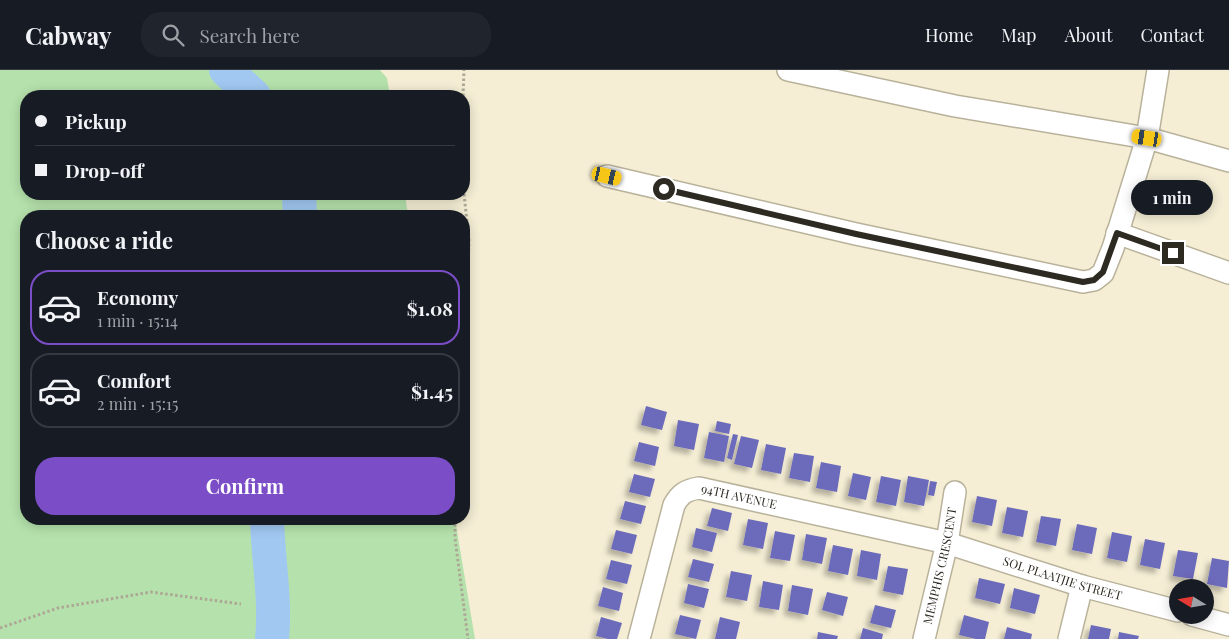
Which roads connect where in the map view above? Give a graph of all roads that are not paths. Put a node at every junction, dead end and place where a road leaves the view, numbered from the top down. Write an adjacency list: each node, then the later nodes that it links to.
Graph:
1 (788, 70): 3 (street)
2 (1158, 70): 3 (street)
3 (1147, 138): 4 (street); 6 (street)
4 (1229, 161)
5 (607, 176): 6 (street)
6 (1117, 233): 7 (street)
7 (1229, 273)
8 (955, 492): 9 (street, MEMPHIS CRESCENT)
9 (947, 543): 10 (street, SOL PLAATJIE STREET); 14 (street, 94TH AVENUE); 15 (street, MEMPHIS CRESCENT)
10 (1082, 586): 11 (street, SOL PLAATJIE STREET); 16 (street)
11 (1169, 609)
12 (1214, 621): 13 (street)
13 (1229, 625)
14 (639, 639)
15 (924, 639)
16 (1069, 639)

